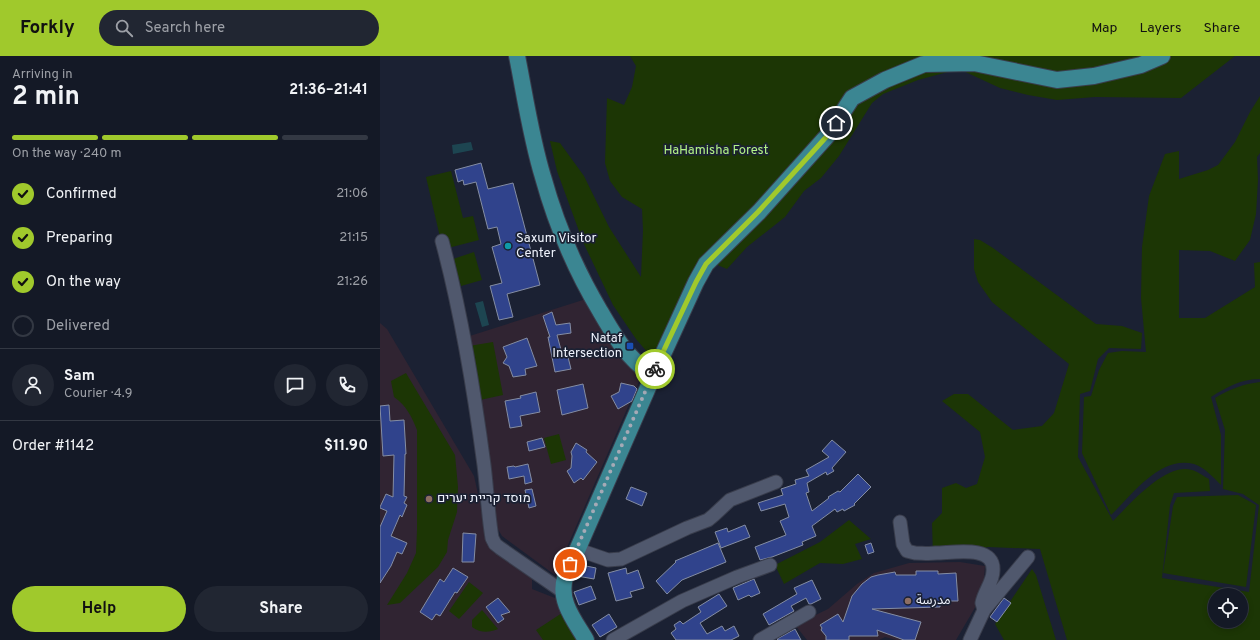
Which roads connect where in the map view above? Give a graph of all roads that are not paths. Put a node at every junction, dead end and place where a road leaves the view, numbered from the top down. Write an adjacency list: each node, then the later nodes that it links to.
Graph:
1 (517, 56): 4 (main road)
2 (1162, 56): 4 (main road)
3 (442, 241): 10 (street)
4 (653, 376): 7 (main road)
5 (776, 482): 7 (street)
6 (900, 522): 11 (street)
7 (576, 549): 10 (main road)
8 (1028, 557): 11 (street)
9 (770, 565): 14 (street)
10 (562, 591): 13 (main road)
11 (984, 610): 16 (street)
12 (809, 612): 15 (street)
13 (586, 640)
14 (613, 640)
15 (760, 640)
16 (970, 640)

